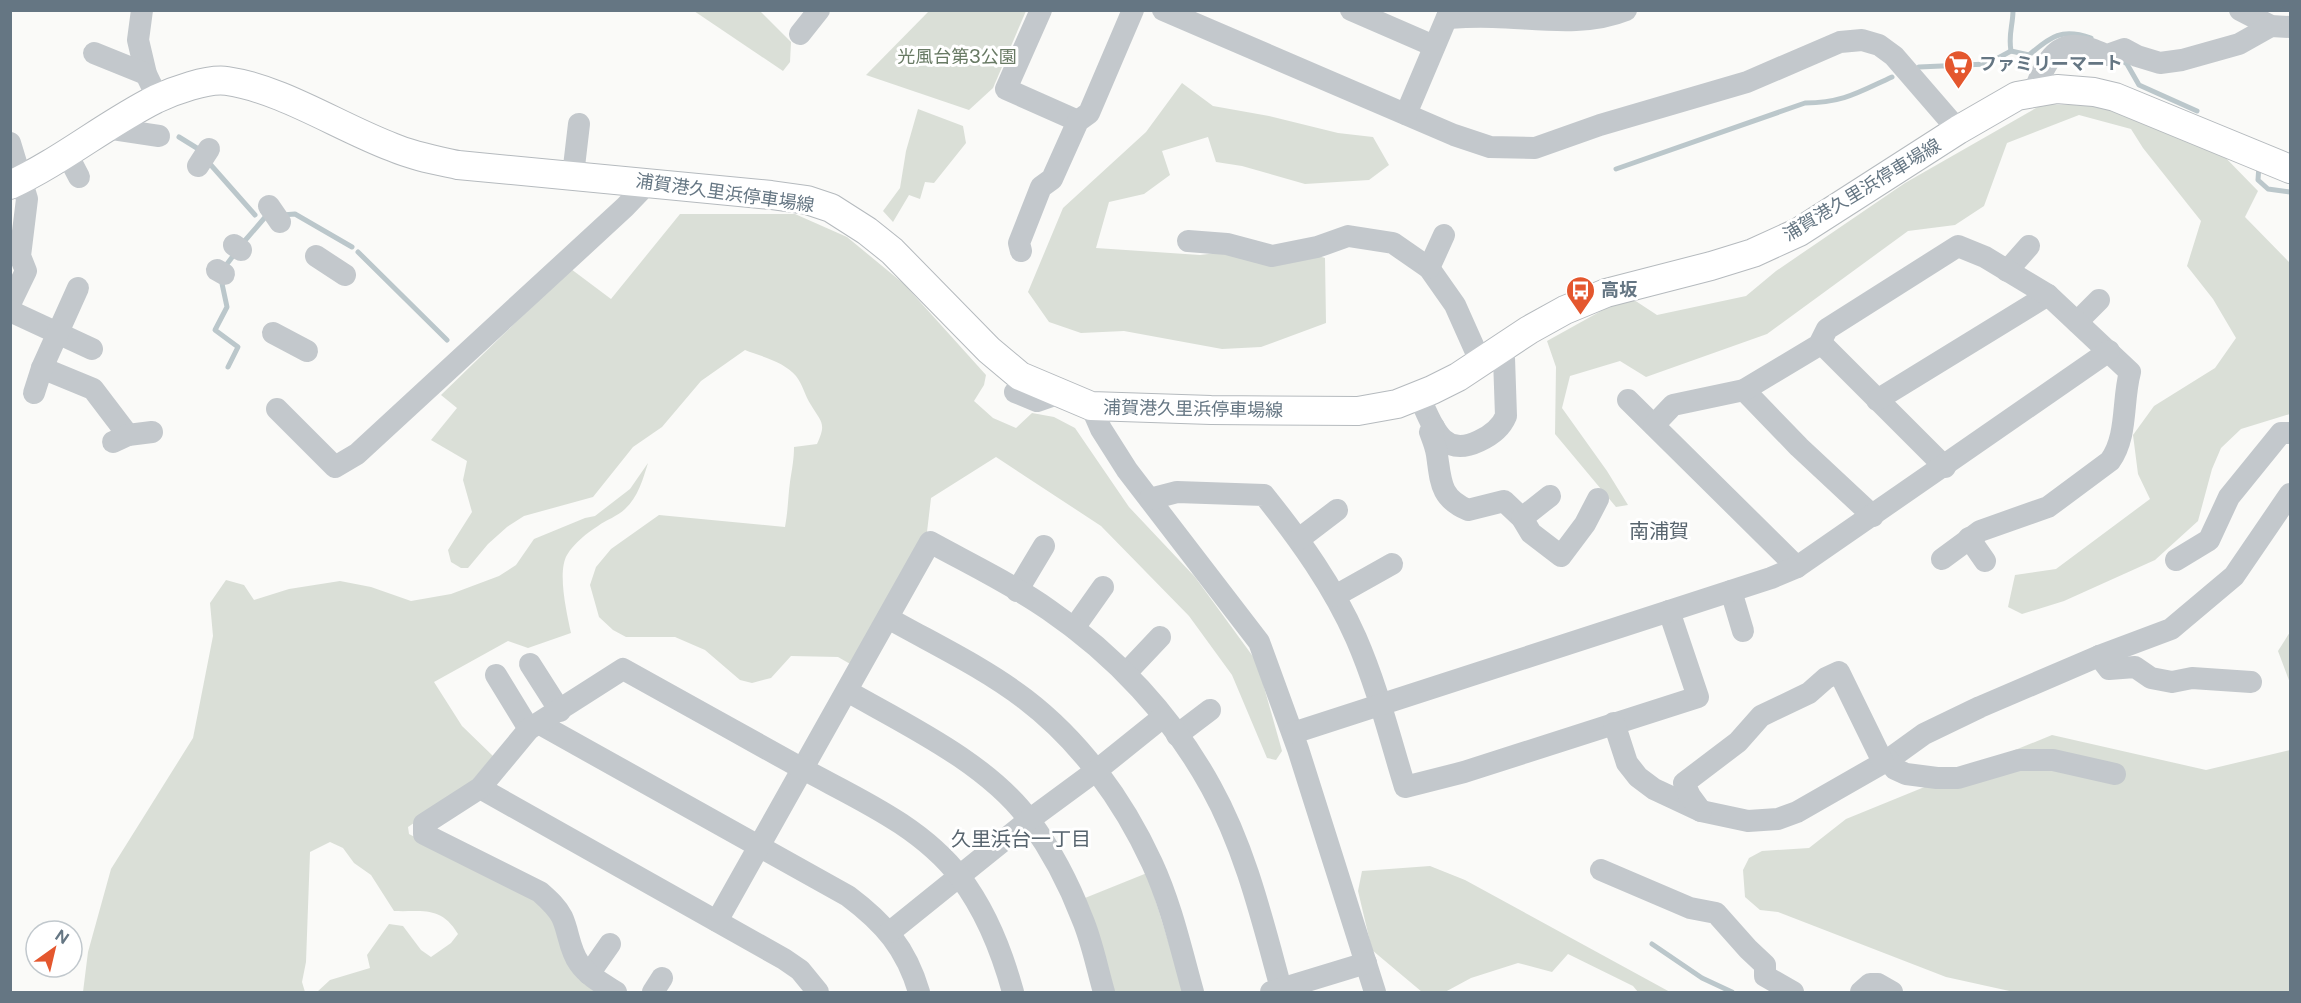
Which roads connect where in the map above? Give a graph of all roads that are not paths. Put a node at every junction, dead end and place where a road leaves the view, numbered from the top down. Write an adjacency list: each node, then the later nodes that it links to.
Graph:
1 (142, 10): 14 (street)
2 (819, 10): 11 (street)
3 (1041, 10): 17 (street)
4 (1133, 10): 17 (street)
5 (1351, 10): 12 (street)
6 (1626, 10): 9 (street)
7 (2240, 10): 10 (street)
8 (1172, 12): 16 (street)
9 (1448, 14): 12 (street)
10 (2281, 26): 15 (street)
11 (800, 34)
12 (1434, 46): 16 (street)
13 (94, 52): 14 (street)
14 (152, 86): 19 (main road, 浦賀港久里浜停車場線); 24 (main road, 浦賀港久里浜停車場線)
15 (2034, 92): 20 (main road, 浦賀港久里浜停車場線); 23 (main road, 浦賀港久里浜停車場線)
16 (1406, 114): 20 (street)
17 (1078, 121): 30 (street)
18 (579, 124): 24 (street)
19 (106, 129): 21 (street); 25 (main road, 浦賀港久里浜停車場線)
20 (1958, 130): 48 (main road, 浦賀港久里浜停車場線)
21 (159, 136)
22 (10, 143): 25 (street)
23 (2290, 169)
24 (573, 175): 26 (main road, 浦賀港久里浜停車場線)
25 (16, 182): 32 (street)
26 (649, 182): 53 (main road, 浦賀港久里浜停車場線); 58 (street)
27 (1444, 234): 33 (street)
28 (1188, 241): 33 (street)
29 (2029, 246): 34 (street)
30 (1022, 251)
31 (316, 256): 35 (street)
32 (15, 258): 39 (street)
33 (1430, 268): 48 (street)
34 (2007, 271): 37 (street); 44 (street)
35 (345, 275)
36 (78, 288): 42 (street)
37 (2048, 295): 41 (street); 56 (street)
38 (2099, 300): 41 (street)
39 (10, 304)
40 (10, 311): 42 (street)
41 (2077, 322): 47 (street)
42 (58, 333): 45 (street); 49 (street)
43 (273, 333): 46 (street)
44 (1821, 343): 50 (street); 56 (street)
45 (92, 349)
46 (307, 351)
47 (2109, 351): 63 (street); 71 (street)
48 (1490, 355): 54 (main road, 浦賀港久里浜停車場線); 60 (street)
49 (42, 368): 52 (street); 61 (street)
50 (1744, 390): 59 (street); 69 (street)
51 (1015, 392): 53 (street)
52 (34, 393)
53 (1060, 393): 57 (main road, 浦賀港久里浜停車場線)
54 (1419, 396): 57 (main road, 浦賀港久里浜停車場線); 60 (street)
55 (1628, 400): 59 (street)
56 (1877, 400): 63 (street)
57 (1091, 406): 67 (street)
58 (277, 409)
59 (1654, 425): 78 (street)
60 (1434, 427): 70 (street)
61 (152, 432)
62 (2290, 434): 75 (street)
63 (1945, 466): 69 (street)
64 (2290, 494): 88 (street)
65 (1550, 496): 70 (street)
66 (1598, 498): 70 (street)
67 (1150, 499): 72 (street); 100 (street)
68 (1337, 510): 72 (street)
69 (1873, 516): 78 (street)
70 (1521, 518)
71 (1969, 538): 74 (street); 76 (street)
72 (1299, 539): 82 (street)
73 (1044, 546): 80 (street)
74 (1942, 559)
75 (2176, 560)
76 (1985, 561)
77 (1392, 564): 82 (street)
78 (1797, 567): 81 (street)
79 (1103, 587): 85 (street)
80 (1017, 591): 84 (street); 85 (street)
81 (1731, 591): 83 (street); 86 (street)
82 (1335, 596): 94 (street)
83 (1669, 611): 94 (street); 98 (street)
84 (888, 618): 93 (street); 104 (street)
85 (1074, 628): 90 (street)
86 (1743, 631)
87 (1160, 637): 90 (street)
88 (2099, 656): 92 (street); 102 (street)
89 (530, 664): 96 (street)
90 (1125, 673): 97 (street)
91 (496, 675): 99 (street)
92 (2251, 682)
93 (847, 691): 103 (street); 108 (street)
94 (1380, 705): 98 (street); 100 (street)
95 (1210, 710): 101 (street)
96 (560, 711): 99 (street); 103 (street)
97 (1163, 717): 101 (street); 104 (street)
98 (1614, 723): 107 (street)
99 (535, 726): 106 (street); 109 (street)
100 (1293, 733): 115 (street)
101 (1177, 735): 117 (street)
102 (1885, 761): 105 (street); 107 (street); 107 (street)
103 (802, 769): 109 (street); 111 (street)
104 (1097, 770): 108 (street); 124 (street)
105 (2115, 774)
106 (480, 788): 112 (street); 116 (street)
107 (1701, 811)
108 (1029, 820): 111 (street); 123 (street)
109 (759, 846): 112 (street); 113 (street)
110 (1601, 870): 125 (street)
111 (960, 877): 113 (street); 122 (street)
112 (717, 921): 120 (street)
113 (890, 932): 121 (street)
114 (610, 944): 116 (street)
115 (1366, 963): 117 (street); 118 (street)
116 (589, 974): 119 (street)
117 (1278, 991)
118 (1376, 992)
119 (616, 993)
120 (818, 993)
121 (919, 993)
122 (1013, 993)
123 (1104, 993)
124 (1193, 993)
125 (1793, 993)
126 (1861, 993): 127 (street)
127 (1892, 993)

